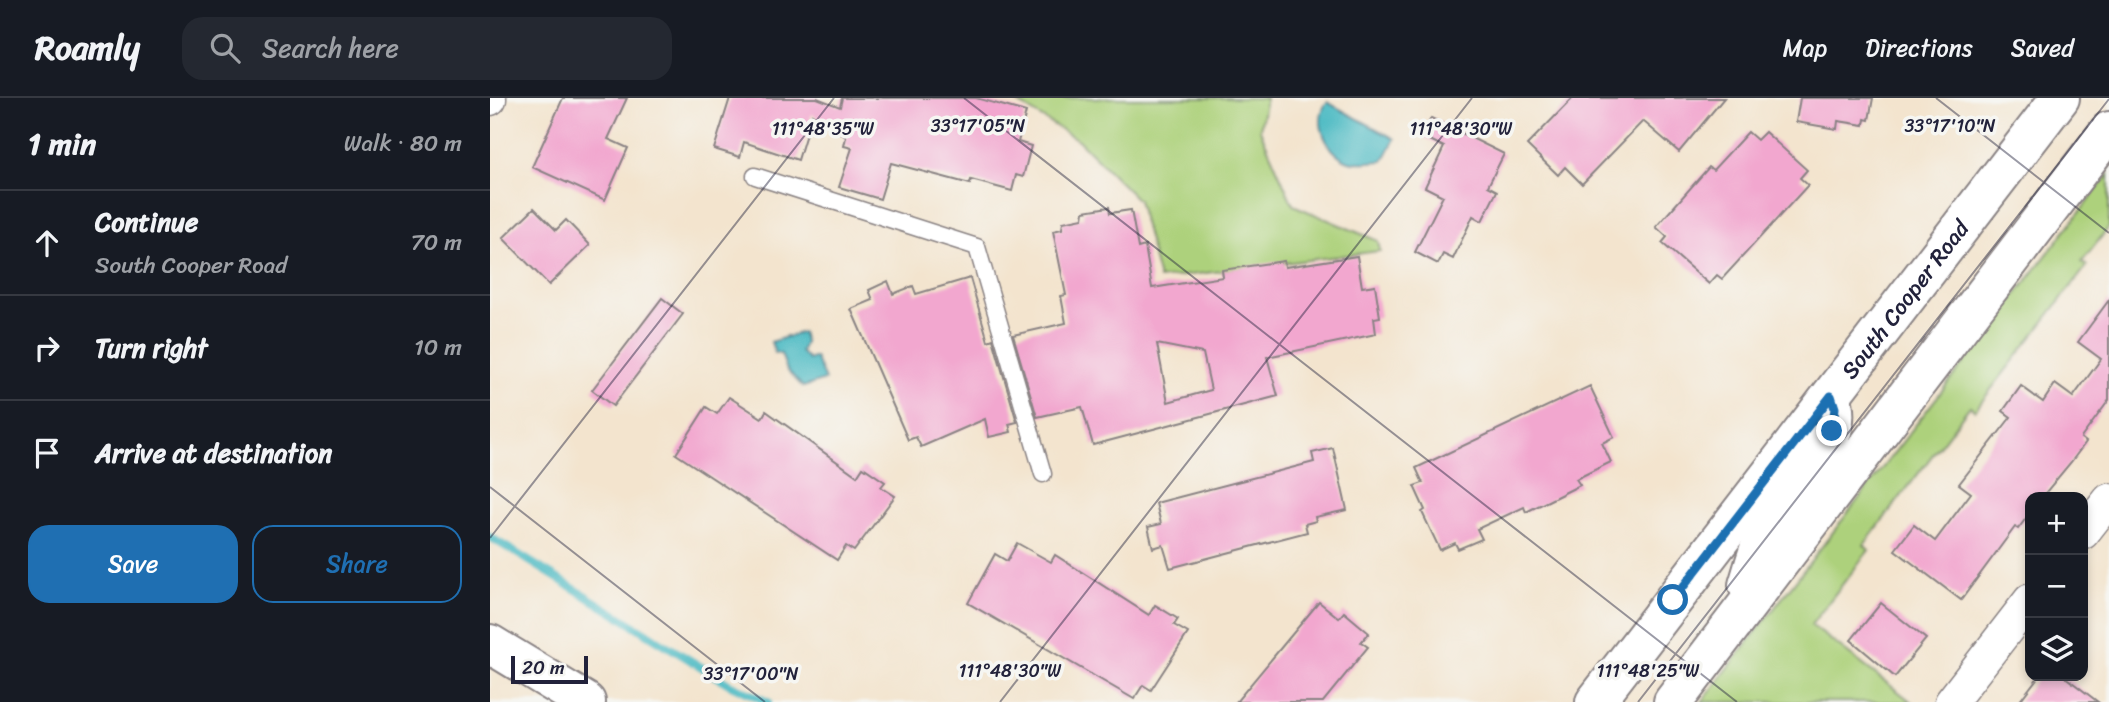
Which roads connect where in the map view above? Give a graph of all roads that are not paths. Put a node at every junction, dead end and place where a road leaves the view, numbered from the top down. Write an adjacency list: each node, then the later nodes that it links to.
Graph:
1 (2060, 98): 4 (main road, South Cooper Road)
2 (2109, 131): 9 (main road)
3 (755, 176): 5 (lane)
4 (1831, 396): 9 (main road); 12 (main road, South Cooper Road)
5 (1042, 474)
6 (2109, 500): 7 (street)
7 (2088, 527)
8 (2025, 606): 14 (street)
9 (1734, 623): 13 (main road)
10 (490, 644): 11 (main road)
11 (586, 702)
12 (1595, 702)
13 (1673, 702)
14 (1951, 702)

